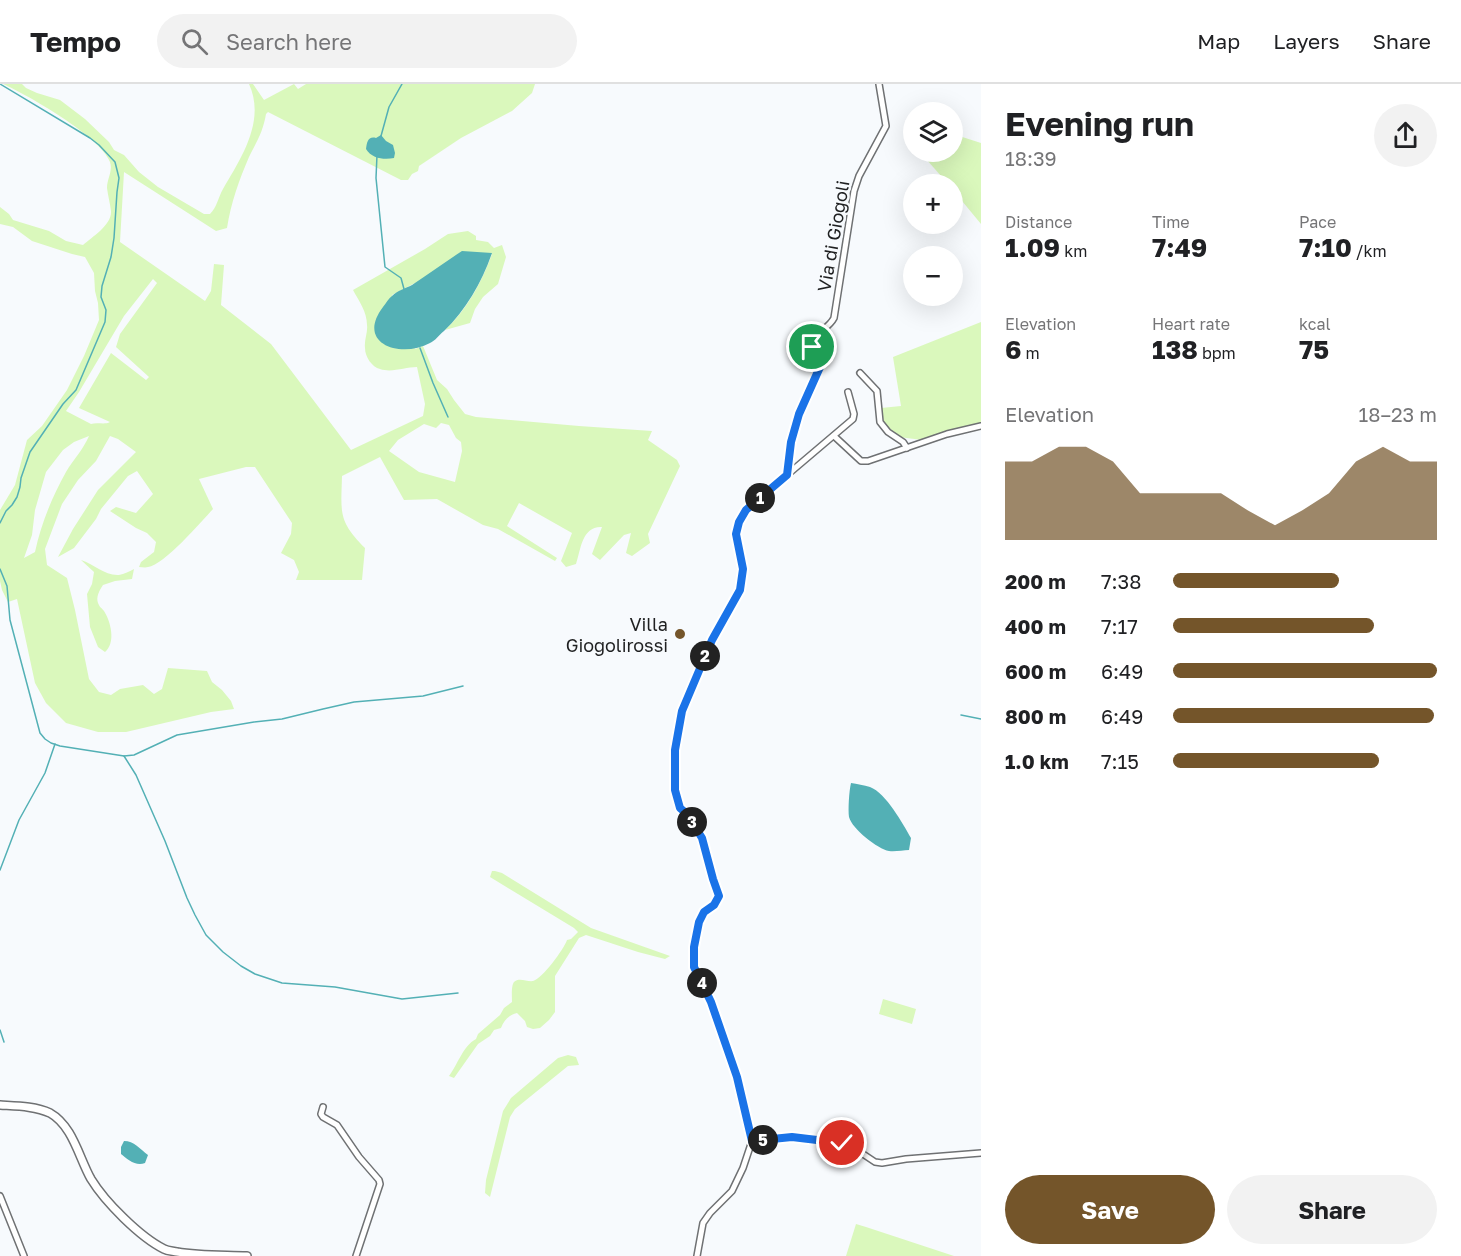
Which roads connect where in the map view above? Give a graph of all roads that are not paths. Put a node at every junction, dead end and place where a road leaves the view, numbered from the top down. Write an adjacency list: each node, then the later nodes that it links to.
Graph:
1 (879, 84): 7 (street, Via di Giogoli)
2 (860, 373): 6 (street)
3 (848, 392): 5 (street)
4 (981, 426): 6 (street)
5 (834, 436): 6 (street); 7 (street)
6 (907, 448)
7 (787, 475): 10 (street)
8 (0, 1105): 14 (street)
9 (323, 1107): 15 (street)
10 (752, 1141): 11 (street); 16 (street)
11 (981, 1153)
12 (0, 1196): 13 (street)
13 (24, 1256)
14 (247, 1256)
15 (356, 1256)
16 (697, 1256)

